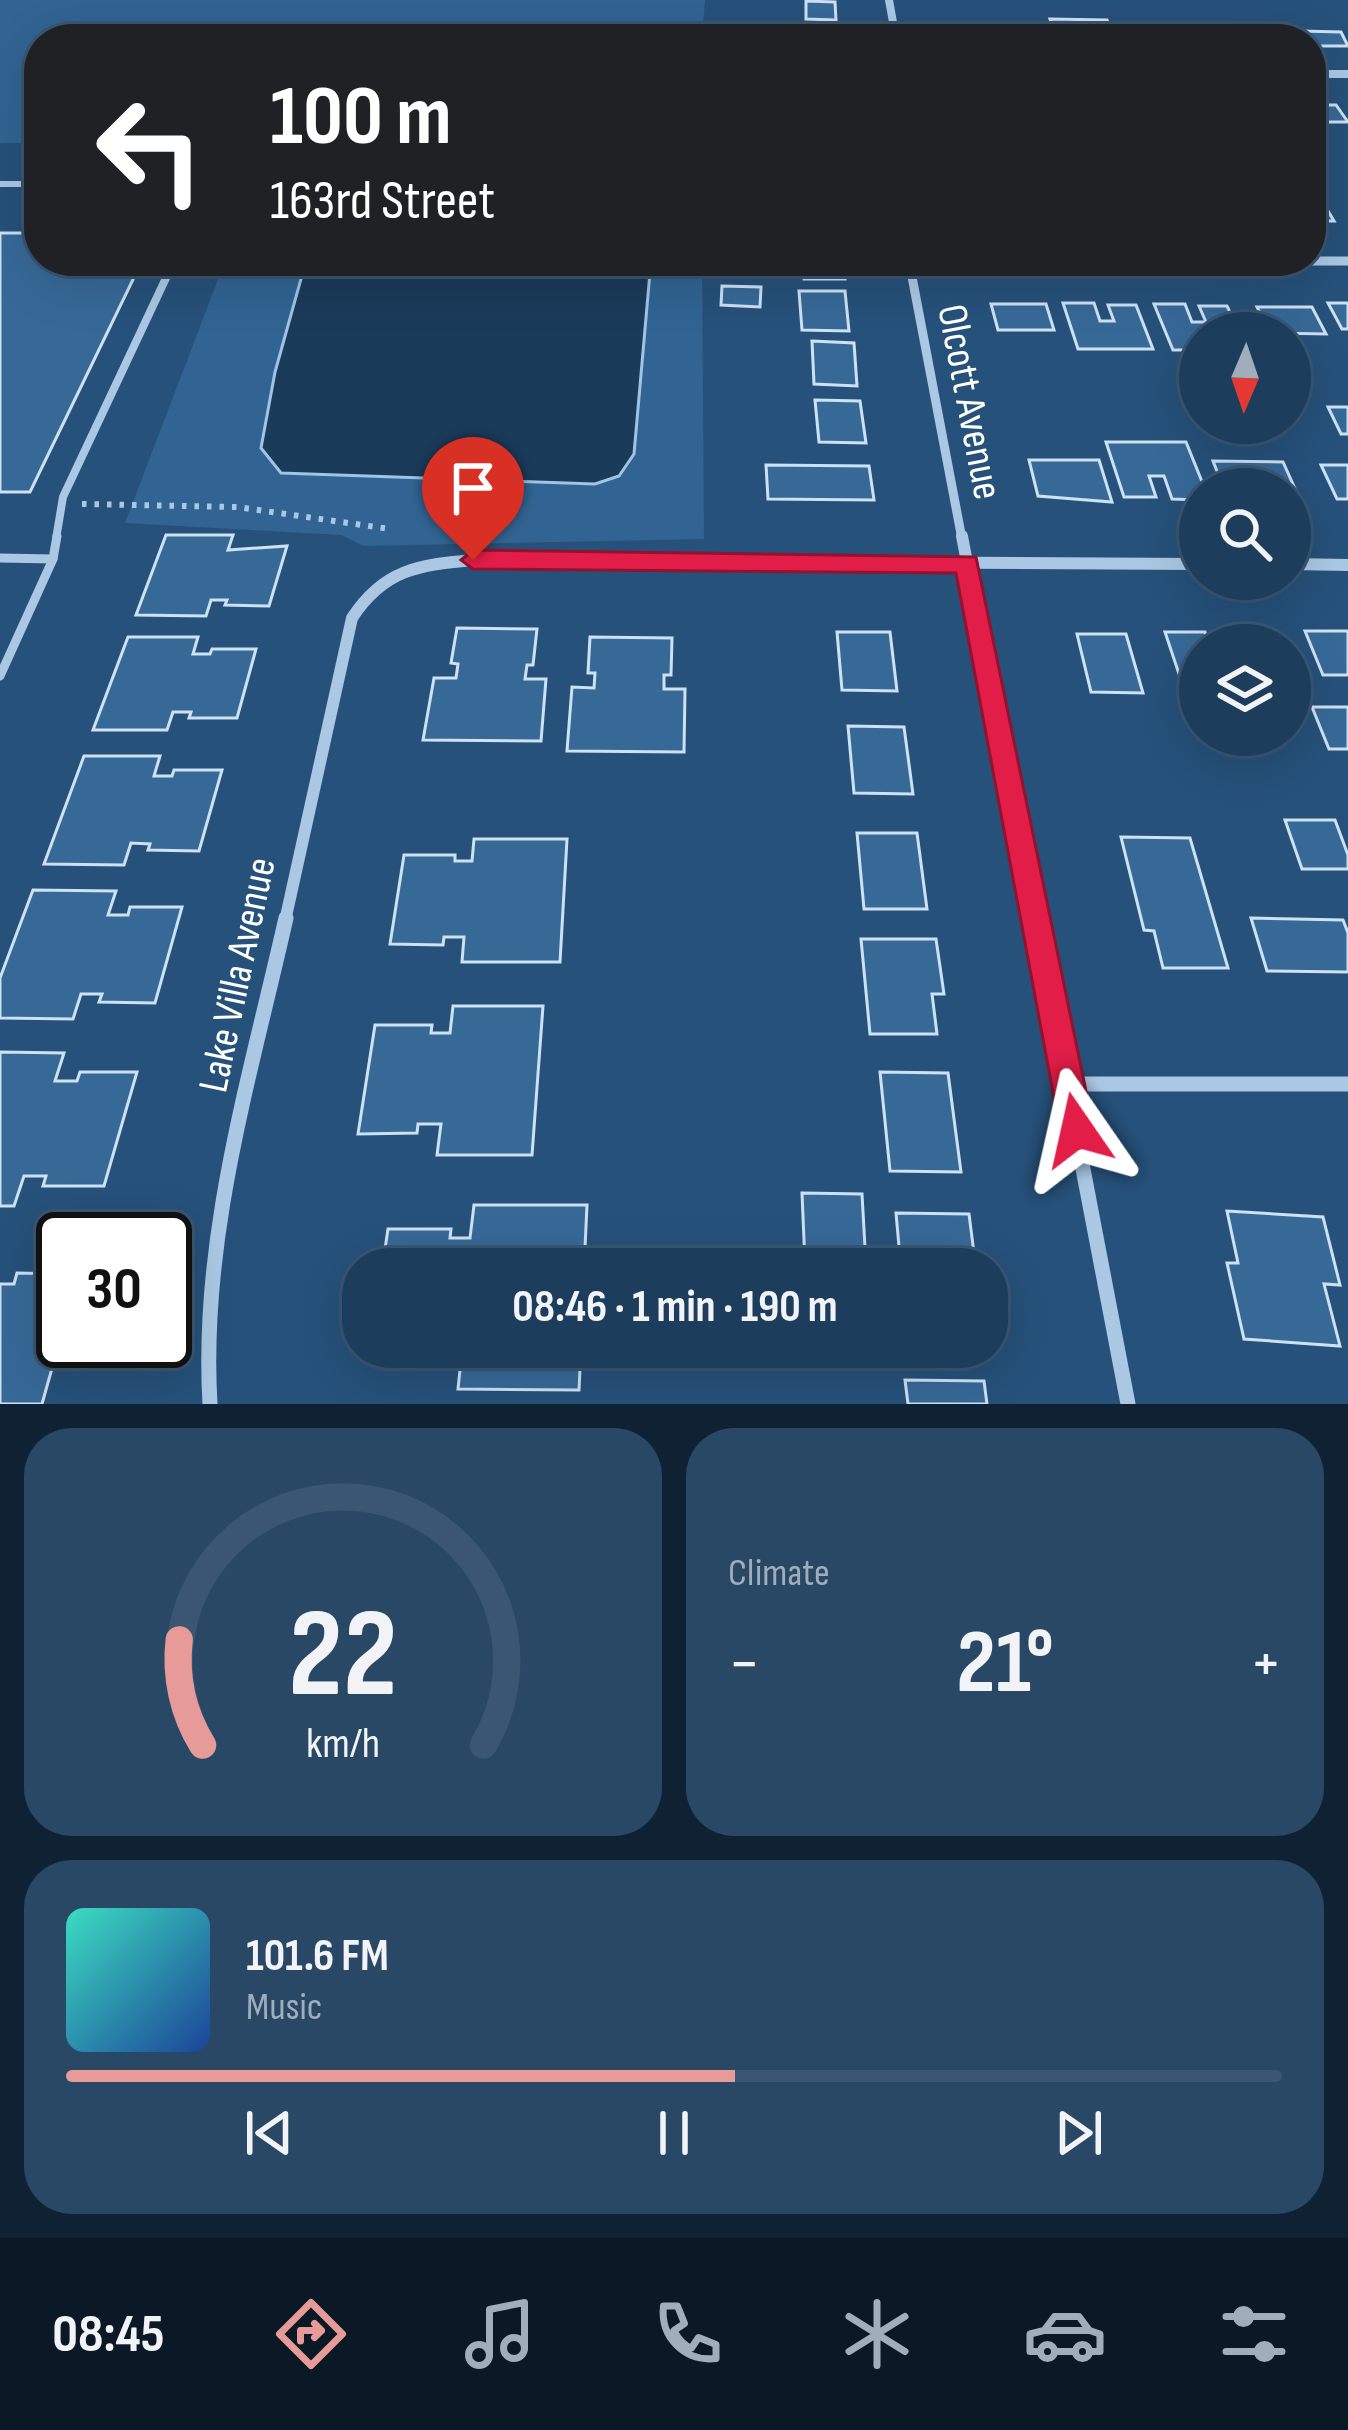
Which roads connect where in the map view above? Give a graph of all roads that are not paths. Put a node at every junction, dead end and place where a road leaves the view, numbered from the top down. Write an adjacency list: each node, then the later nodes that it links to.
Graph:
1 (167, 276): 4 (lane)
2 (912, 276): 5 (street, Olcott Avenue)
3 (0, 558): 4 (lane)
4 (52, 559): 9 (lane)
5 (967, 564): 6 (street); 10 (street, Olcott Avenue); 12 (street, Lake Villa Avenue)
6 (1179, 564)
7 (1311, 564): 8 (street)
8 (1348, 565)
9 (0, 676)
10 (1069, 1084): 11 (street); 13 (street, Olcott Avenue)
11 (1348, 1084)
12 (210, 1404)
13 (1128, 1404)

